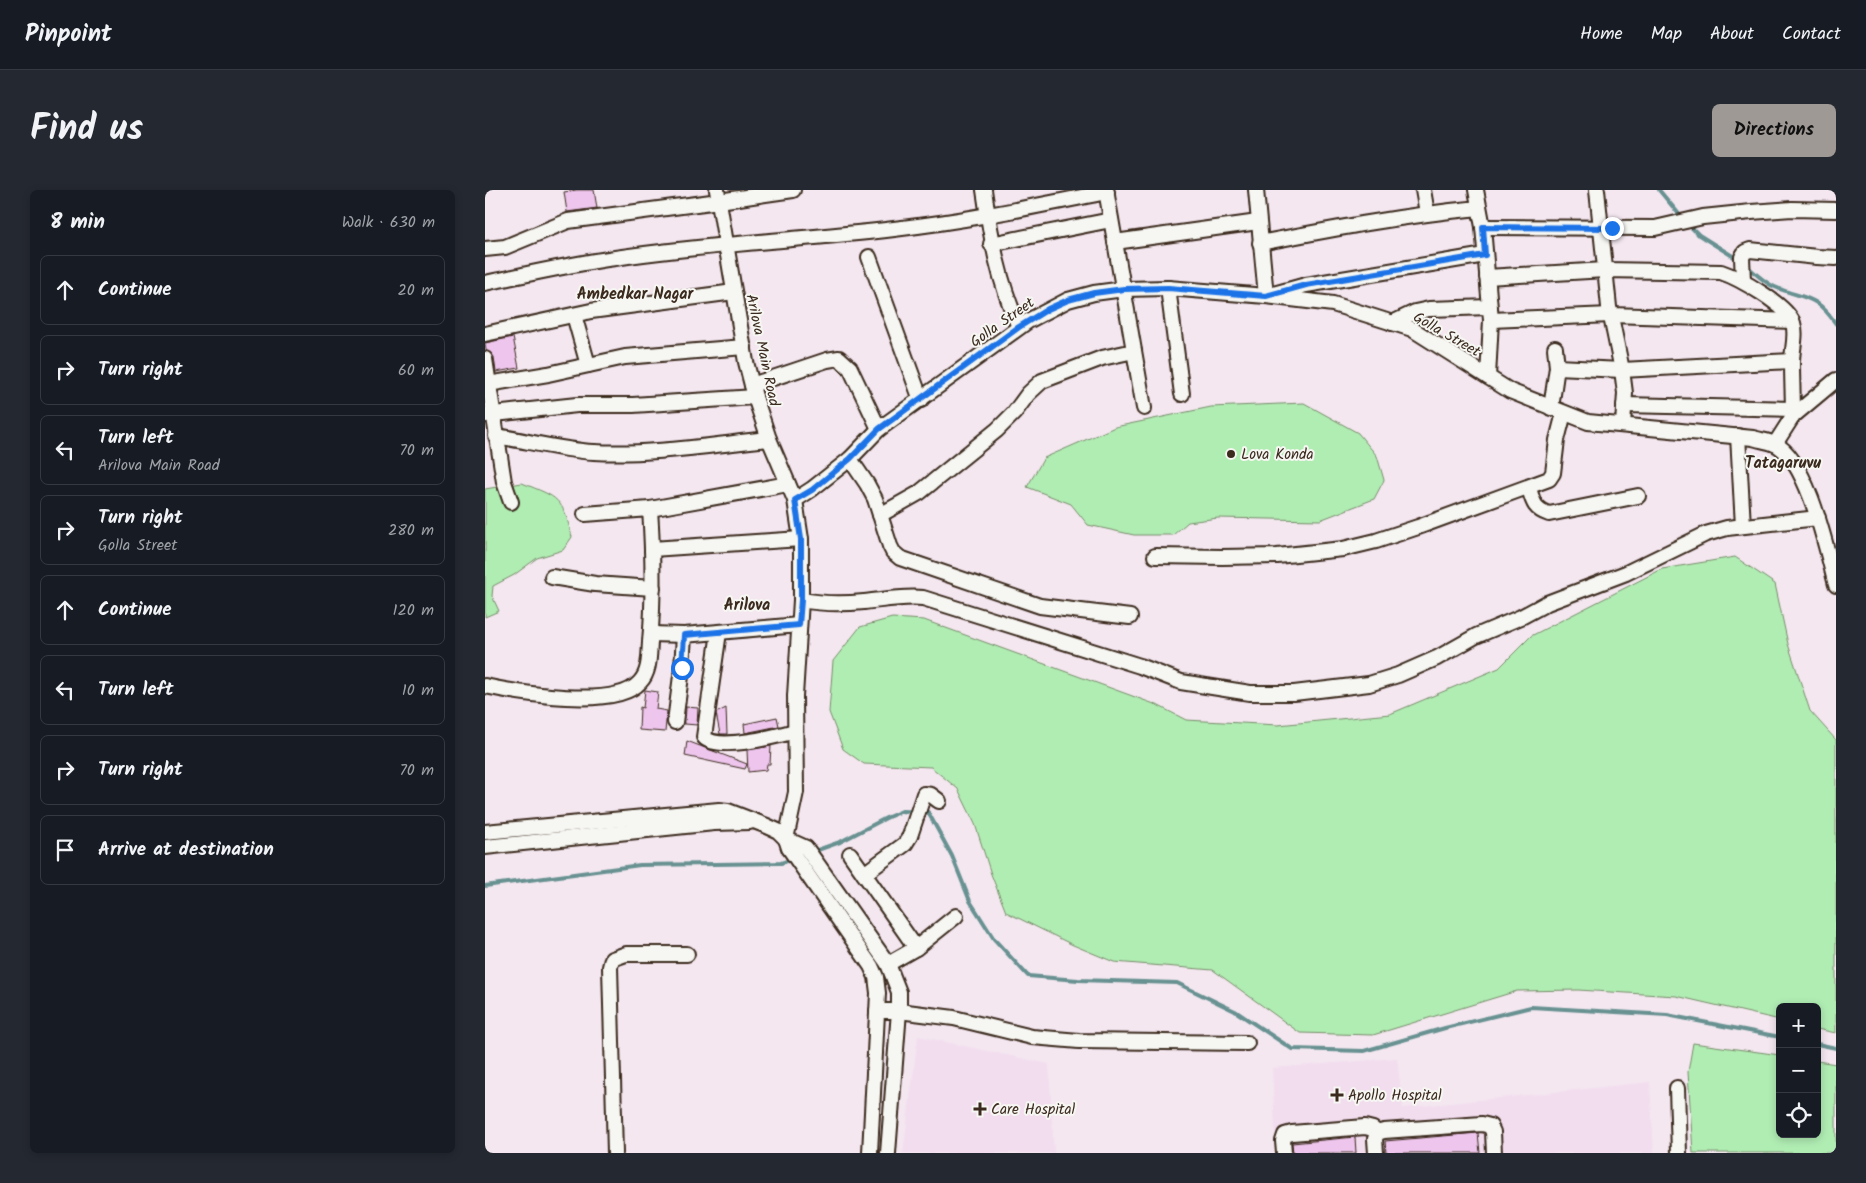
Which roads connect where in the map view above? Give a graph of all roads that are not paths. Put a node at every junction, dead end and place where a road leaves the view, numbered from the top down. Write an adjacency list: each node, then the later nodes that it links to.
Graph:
1 (793, 190): 8 (street)
2 (984, 190): 12 (street)
3 (1256, 190): 14 (street)
4 (1423, 190): 11 (street)
5 (1476, 190): 9 (street)
6 (1597, 190): 16 (street)
7 (1107, 191): 12 (street); 13 (street)
8 (718, 196): 20 (street, Arilova Main Road); 21 (street)
9 (1479, 208): 11 (street); 15 (street)
10 (1836, 210): 16 (street)
11 (1427, 213): 18 (street)
12 (987, 215): 19 (street); 20 (street)
13 (1111, 220): 17 (street); 19 (street)
14 (1258, 222): 17 (street); 18 (street)
15 (1483, 227): 16 (street); 22 (street)
16 (1599, 227): 25 (street)
17 (1115, 242): 30 (street)
18 (1260, 243): 32 (street)
19 (991, 244): 38 (street)
20 (726, 245): 28 (street); 31 (street, Arilova Main Road)
21 (485, 249)
22 (1485, 255): 26 (street); 32 (street)
23 (869, 257): 53 (street)
24 (1836, 258): 27 (street)
25 (1605, 270): 26 (street); 27 (street); 35 (street)
26 (1487, 277): 33 (street)
27 (1743, 278): 36 (street)
28 (485, 283)
29 (1168, 288): 30 (street, Golla Street); 32 (street, Golla Street); 52 (street)
30 (1124, 289): 38 (street, Golla Street); 42 (street)
31 (734, 292): 34 (street); 40 (street, Arilova Main Road)
32 (1266, 296): 37 (street, Golla Street)
33 (1491, 314): 35 (street); 37 (street); 49 (street)
34 (574, 315): 39 (street); 45 (street)
35 (1611, 315): 36 (street); 47 (street)
36 (1792, 321): 44 (street)
37 (1392, 323): 49 (street, Golla Street)
38 (1019, 327): 53 (street, Golla Street)
39 (485, 334)
40 (744, 347): 45 (street); 51 (street, Arilova Main Road)
41 (1555, 348): 46 (street)
42 (1134, 350): 55 (street); 73 (street)
43 (485, 359): 48 (street)
44 (1792, 361): 47 (street); 57 (street)
45 (588, 365): 48 (street)
46 (1557, 367): 47 (street); 56 (street)
47 (1622, 370): 54 (street)
48 (487, 377): 58 (street)
49 (1488, 377): 56 (street, Golla Street)
50 (1836, 380): 57 (street)
51 (753, 391): 58 (street); 60 (street); 63 (street, Arilova Main Road)
52 (1182, 394)
53 (921, 400): 60 (street, Golla Street)
54 (1624, 406): 57 (street); 59 (street)
55 (1144, 408)
56 (1557, 410): 59 (street, Golla Street); 67 (street)
57 (1793, 412): 64 (street)
58 (489, 414): 61 (street)
59 (1623, 425): 62 (street, Golla Street)
60 (879, 429): 65 (street, Golla Street)
61 (496, 436): 63 (street); 70 (street)
62 (1738, 436): 64 (street, Golla Street); 75 (street)
63 (769, 439): 66 (street, Arilova Main Road)
64 (1775, 444): 74 (street)
65 (850, 459): 69 (street, Golla Street); 73 (street)
66 (788, 484): 69 (street, Arilova Main Road); 71 (street)
67 (1529, 488): 68 (street); 78 (street)
68 (1638, 496)
69 (795, 500): 76 (street, Arilova Main Road)
70 (511, 502)
71 (650, 509): 72 (street); 77 (street)
72 (585, 514)
73 (880, 515): 83 (street)
74 (1818, 518): 75 (street); 80 (street)
75 (1743, 526): 82 (street)
76 (801, 539): 77 (street); 82 (street, Arilova Main Road)
77 (652, 549): 81 (street)
78 (1155, 556)
79 (552, 577): 81 (street)
80 (1836, 585)
81 (653, 588): 86 (street)
82 (801, 600): 84 (street, Arilova Main Road)
83 (1130, 617)
84 (799, 625): 85 (street); 90 (street, Arilova Main Road)
85 (719, 632): 87 (street); 90 (street)
86 (651, 634): 87 (street); 88 (street)
87 (684, 635): 89 (street)
88 (485, 686)
89 (675, 722)
90 (795, 731): 94 (street, Arilova Main Road)
91 (939, 801): 98 (street)
92 (754, 822): 93 (street); 94 (street); 95 (street)
93 (485, 832)
94 (786, 839): 97 (street)
95 (485, 848)
96 (850, 854): 98 (street)
97 (803, 856): 102 (street); 103 (street)
98 (864, 874): 100 (street)
99 (956, 916): 100 (street)
100 (916, 948): 102 (street)
101 (687, 954): 108 (street)
102 (888, 964): 104 (street)
103 (877, 1011): 104 (street); 109 (street)
104 (899, 1011): 105 (street); 110 (street)
105 (1247, 1043)
106 (1677, 1088): 114 (street)
107 (1377, 1133): 111 (street); 112 (street); 113 (street)
108 (615, 1153)
109 (870, 1153)
110 (888, 1153)
111 (1284, 1153)
112 (1376, 1153)
113 (1494, 1153)
114 (1679, 1153)

